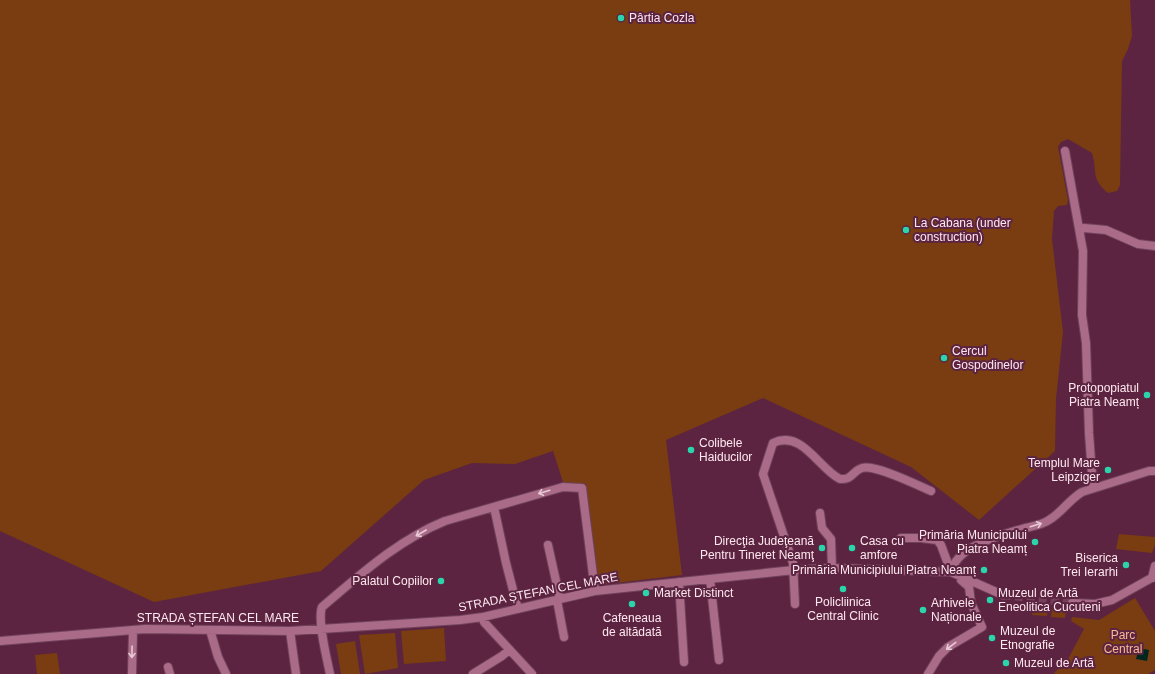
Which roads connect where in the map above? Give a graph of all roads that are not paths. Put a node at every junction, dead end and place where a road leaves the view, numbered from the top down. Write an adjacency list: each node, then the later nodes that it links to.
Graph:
1 (1065, 151): 5 (street)
2 (1084, 228): 3 (street)
3 (1155, 246)
4 (1155, 471): 5 (street)
5 (1093, 488): 14 (street, one-way to 5)
6 (931, 491): 13 (street)
7 (494, 507): 18 (street, one-way to 7); 23 (street); 25 (street, one-way to 25)
8 (820, 512): 12 (street)
9 (901, 538): 14 (street)
10 (548, 545): 20 (street)
11 (1155, 566): 15 (street)
12 (832, 568): 13 (street, STRADA ȘTEFAN CEL MARE); 14 (street, STRADA ȘTEFAN CEL MARE)
13 (794, 570): 16 (street, STRADA ȘTEFAN CEL MARE); 22 (street)
14 (953, 570): 19 (street, STRADA ȘTEFAN CEL MARE); 40 (street, one-way to 40)
15 (1153, 577): 21 (street)
16 (710, 579): 17 (street, STRADA ȘTEFAN CEL MARE); 32 (street)
17 (680, 582): 18 (street, STRADA ȘTEFAN CEL MARE); 33 (street)
18 (595, 591): 20 (street, STRADA ȘTEFAN CEL MARE)
19 (1003, 595)
20 (558, 600): 23 (street, STRADA ȘTEFAN CEL MARE); 29 (street)
21 (1072, 603)
22 (795, 604)
23 (518, 609): 24 (street, STRADA ȘTEFAN CEL MARE)
24 (483, 617): 25 (street, STRADA ȘTEFAN CEL MARE); 31 (street)
25 (322, 629): 28 (street, STRADA ȘTEFAN CEL MARE); 37 (street)
26 (133, 630): 27 (street, STRADA ȘTEFAN CEL MARE); 30 (street, STRADA ȘTEFAN CEL MARE); 34 (street, one-way to 34)
27 (210, 630): 28 (street, STRADA ȘTEFAN CEL MARE); 35 (street)
28 (290, 631): 36 (street)
29 (564, 637)
30 (0, 641)
31 (509, 650): 38 (street); 39 (street)
32 (719, 660)
33 (684, 662)
34 (132, 674)
35 (226, 674)
36 (296, 674)
37 (330, 674)
38 (473, 674)
39 (532, 674)
40 (928, 674)

